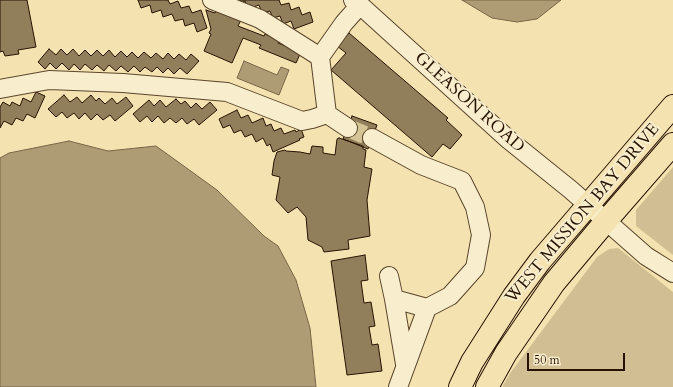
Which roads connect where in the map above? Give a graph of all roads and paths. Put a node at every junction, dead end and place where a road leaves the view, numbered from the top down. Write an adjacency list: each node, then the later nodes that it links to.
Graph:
1 (212, 0): 3 (street)
2 (356, 3): 3 (street); 10 (street, GLEASON ROAD)
3 (320, 57): 6 (street)
4 (0, 89): 6 (street)
5 (673, 106): 10 (main road, WEST MISSION BAY DRIVE)
6 (327, 114): 7 (street)
7 (348, 128)
8 (372, 138): 15 (street)
9 (673, 144): 11 (main road, WEST MISSION BAY DRIVE)
10 (587, 205): 11 (street, GLEASON ROAD); 18 (main road, WEST MISSION BAY DRIVE)
11 (606, 221): 12 (street, GLEASON ROAD); 19 (main road, WEST MISSION BAY DRIVE)
12 (673, 272)
13 (389, 276): 14 (street)
14 (394, 299): 15 (street); 16 (street)
15 (427, 308): 16 (street)
16 (406, 366): 17 (street)
17 (398, 387)
18 (460, 387)
19 (487, 387)

